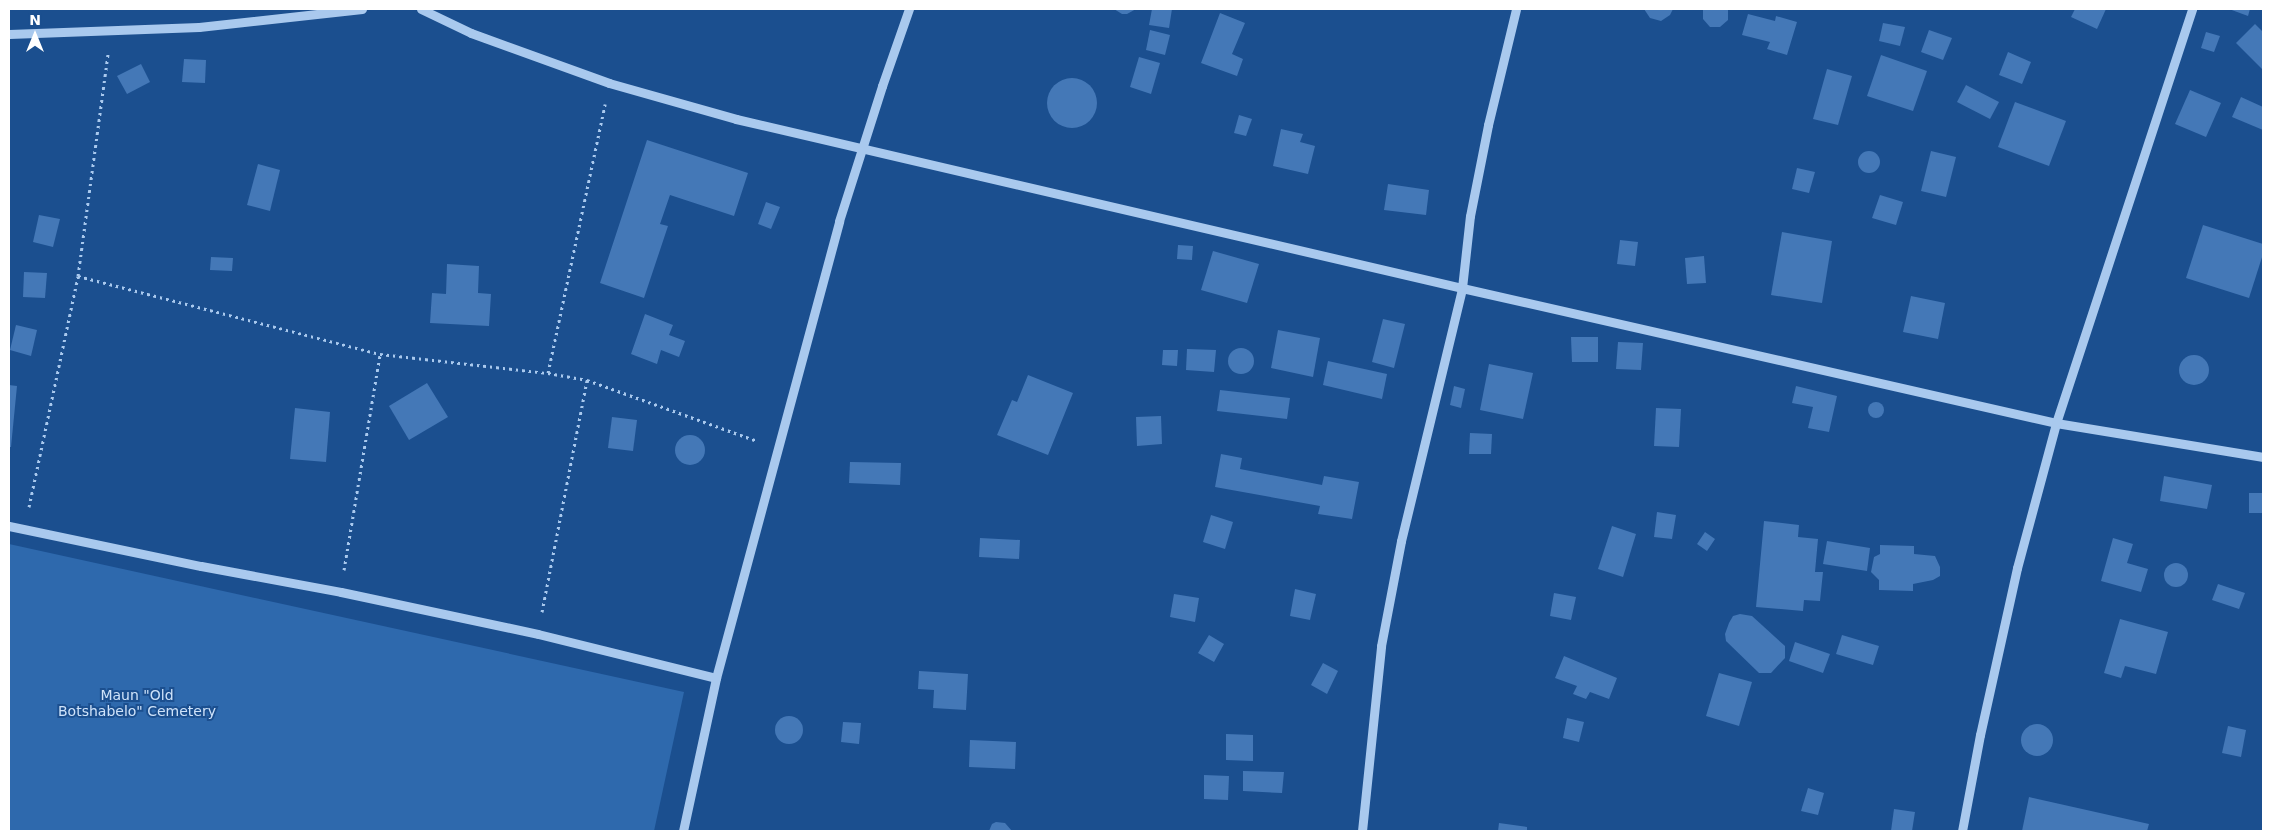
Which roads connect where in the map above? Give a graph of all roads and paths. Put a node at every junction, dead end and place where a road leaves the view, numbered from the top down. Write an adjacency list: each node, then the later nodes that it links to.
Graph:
1 (362, 9): 6 (street)
2 (421, 9): 8 (street)
3 (909, 9): 9 (street)
4 (1516, 9): 11 (street)
5 (2192, 9): 15 (street)
6 (111, 30): 7 (street); 10 (path)
7 (9, 34)
8 (610, 83): 9 (street); 13 (path)
9 (861, 149): 11 (street); 16 (street)
10 (78, 276): 12 (path); 19 (path)
11 (1462, 288): 15 (street); 24 (street)
12 (380, 354): 13 (path); 20 (path)
13 (548, 373): 14 (path)
14 (587, 380): 16 (path); 21 (path)
15 (2056, 423): 17 (street); 25 (street)
16 (778, 448): 22 (street)
17 (2263, 457)
18 (9, 526): 19 (street)
19 (24, 530): 20 (street)
20 (341, 592): 21 (street)
21 (538, 634): 22 (street)
22 (716, 678): 23 (street)
23 (683, 831)
24 (1362, 831)
25 (1962, 831)

